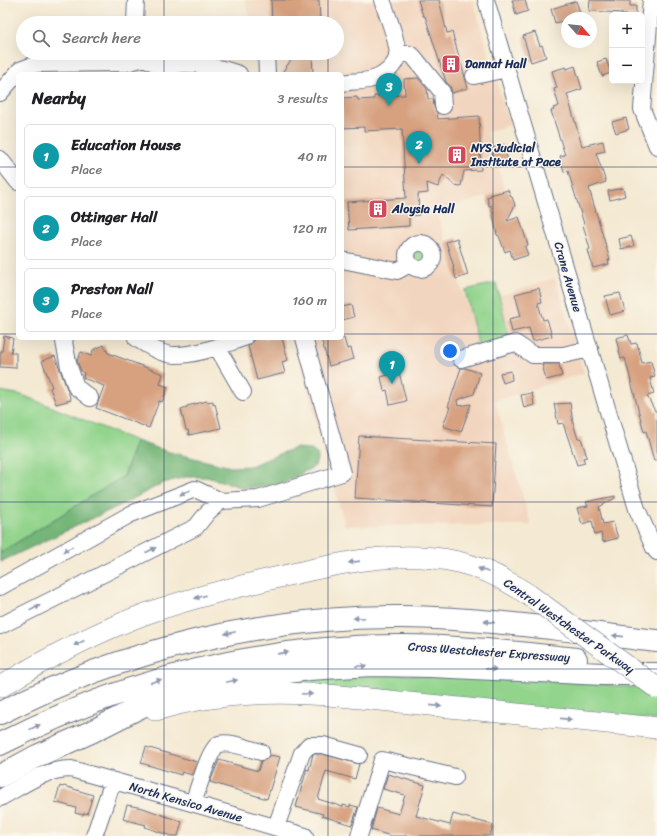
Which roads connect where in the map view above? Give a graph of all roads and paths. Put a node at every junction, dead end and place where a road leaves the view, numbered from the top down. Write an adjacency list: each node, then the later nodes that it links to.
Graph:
1 (136, 0): 5 (street)
2 (382, 0): 6 (street)
3 (486, 0): 11 (street, Crane Avenue)
4 (651, 0): 21 (street)
5 (135, 16)
6 (397, 54): 18 (street); 20 (street)
7 (134, 60): 10 (street)
8 (150, 60): 12 (street)
9 (266, 60): 15 (street)
10 (121, 69): 13 (street)
11 (507, 69): 17 (street); 34 (street, Crane Avenue)
12 (160, 70): 14 (street)
13 (18, 72)
14 (232, 72)
15 (267, 72)
16 (16, 75): 19 (street)
17 (474, 76)
18 (344, 83)
19 (0, 93)
20 (443, 106)
21 (650, 110): 22 (street)
22 (657, 146)
23 (0, 158): 24 (street); 25 (street)
24 (16, 160)
25 (16, 179)
26 (344, 260): 27 (street)
27 (410, 264)
28 (64, 340): 37 (street)
29 (139, 340): 32 (street)
30 (238, 340): 33 (street)
31 (305, 340): 38 (street)
32 (197, 345): 33 (street)
33 (217, 347): 36 (street)
34 (590, 349): 35 (street); 39 (street, Crane Avenue)
35 (461, 359)
36 (243, 392)
37 (90, 398)
38 (221, 500): 40 (street, one-way to 40); 41 (street, one-way to 38)
39 (657, 552)
40 (0, 587)
41 (0, 626)
42 (657, 641): 47 (highway, one-way to 47)
43 (657, 667): 50 (highway, Cross Westchester Expressway, one-way to 43)
44 (657, 674): 49 (highway, one-way to 44)
45 (0, 687): 46 (main road, Central Westchester Parkway, one-way to 45, bridge)
46 (657, 688)
47 (0, 713)
48 (657, 728): 49 (main road, one-way to 48)
49 (91, 732): 53 (highway)
50 (0, 744)
51 (261, 752): 57 (street)
52 (359, 755): 58 (street)
53 (0, 776)
54 (455, 777): 61 (street)
55 (112, 781): 56 (street, North Kensico Avenue); 57 (street, North Kensico Avenue); 59 (street)
56 (0, 798)
57 (193, 803): 58 (street, North Kensico Avenue)
58 (276, 827): 60 (street, North Kensico Avenue)
59 (94, 836)
60 (305, 836)
61 (359, 836)

